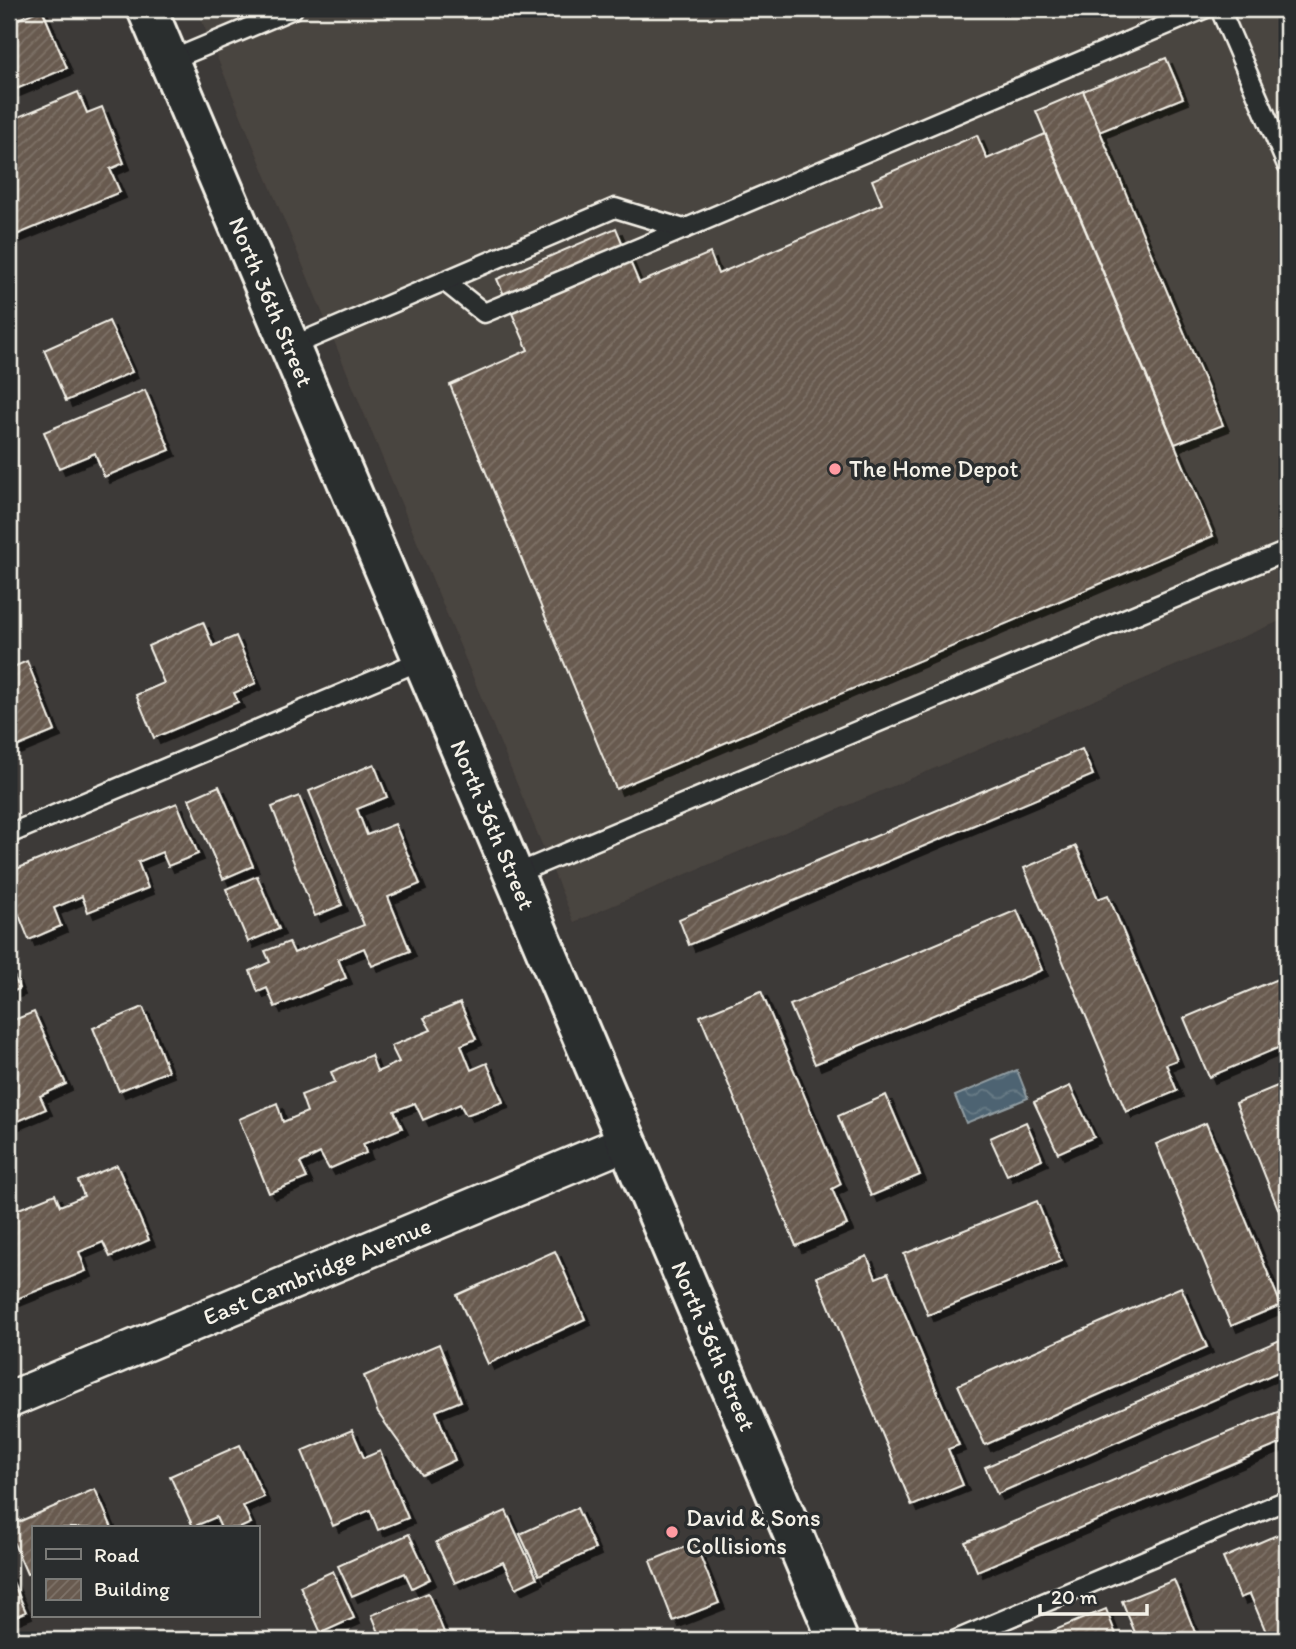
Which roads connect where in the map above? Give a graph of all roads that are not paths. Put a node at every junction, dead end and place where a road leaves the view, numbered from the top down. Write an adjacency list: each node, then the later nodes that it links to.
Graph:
1 (147, 9): 5 (main road, North 36th Street)
2 (293, 9): 5 (lane)
3 (1204, 9): 7 (lane)
4 (1220, 9): 6 (lane)
5 (169, 61): 9 (main road, North 36th Street)
6 (1287, 165)
7 (684, 229): 8 (lane); 8 (lane)
8 (444, 281): 9 (lane)
9 (290, 347): 11 (main road, North 36th Street)
10 (1287, 551): 13 (lane)
11 (422, 660): 12 (lane); 13 (main road, North 36th Street)
12 (9, 834)
13 (513, 875): 14 (main road, North 36th Street)
14 (627, 1142): 15 (street, East Cambridge Avenue); 17 (main road, North 36th Street)
15 (9, 1400)
16 (1287, 1500): 18 (lane)
17 (838, 1640)
18 (956, 1640)

